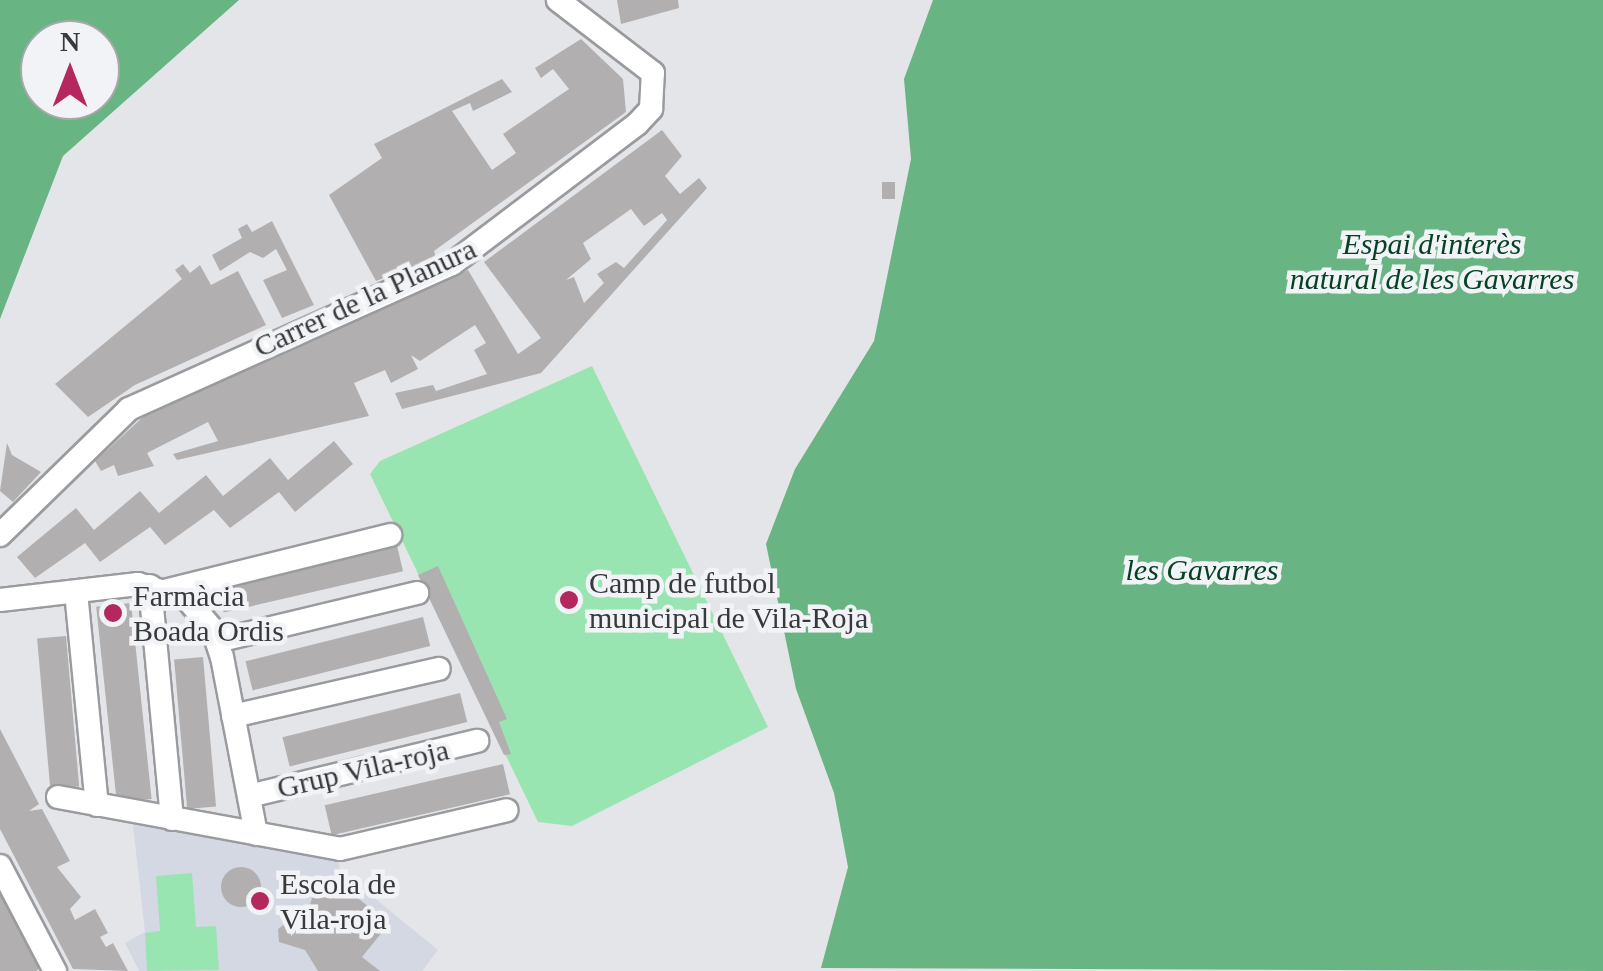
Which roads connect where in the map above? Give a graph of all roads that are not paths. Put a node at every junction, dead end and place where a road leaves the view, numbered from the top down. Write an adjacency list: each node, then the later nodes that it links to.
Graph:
1 (558, 0): 3 (street, Carrer de la Planura)
2 (390, 534): 4 (street)
3 (0, 535)
4 (159, 588): 5 (street); 8 (street, Grup Vila-roja); 16 (street)
5 (76, 592): 7 (street); 14 (street)
6 (417, 593): 8 (street)
7 (0, 600)
8 (217, 641): 10 (street, Grup Vila-roja)
9 (438, 669): 10 (street)
10 (232, 716): 12 (street, Grup Vila-roja)
11 (476, 742): 12 (street, Grup Vila-roja)
12 (249, 796): 17 (street, Grup Vila-roja)
13 (58, 797): 14 (street, Grup Vila-roja)
14 (96, 805): 16 (street, Grup Vila-roja)
15 (507, 810): 17 (street, Grup Vila-roja)
16 (172, 819): 17 (street, Grup Vila-roja)
17 (256, 834)
18 (0, 866): 19 (street)
19 (55, 971)

